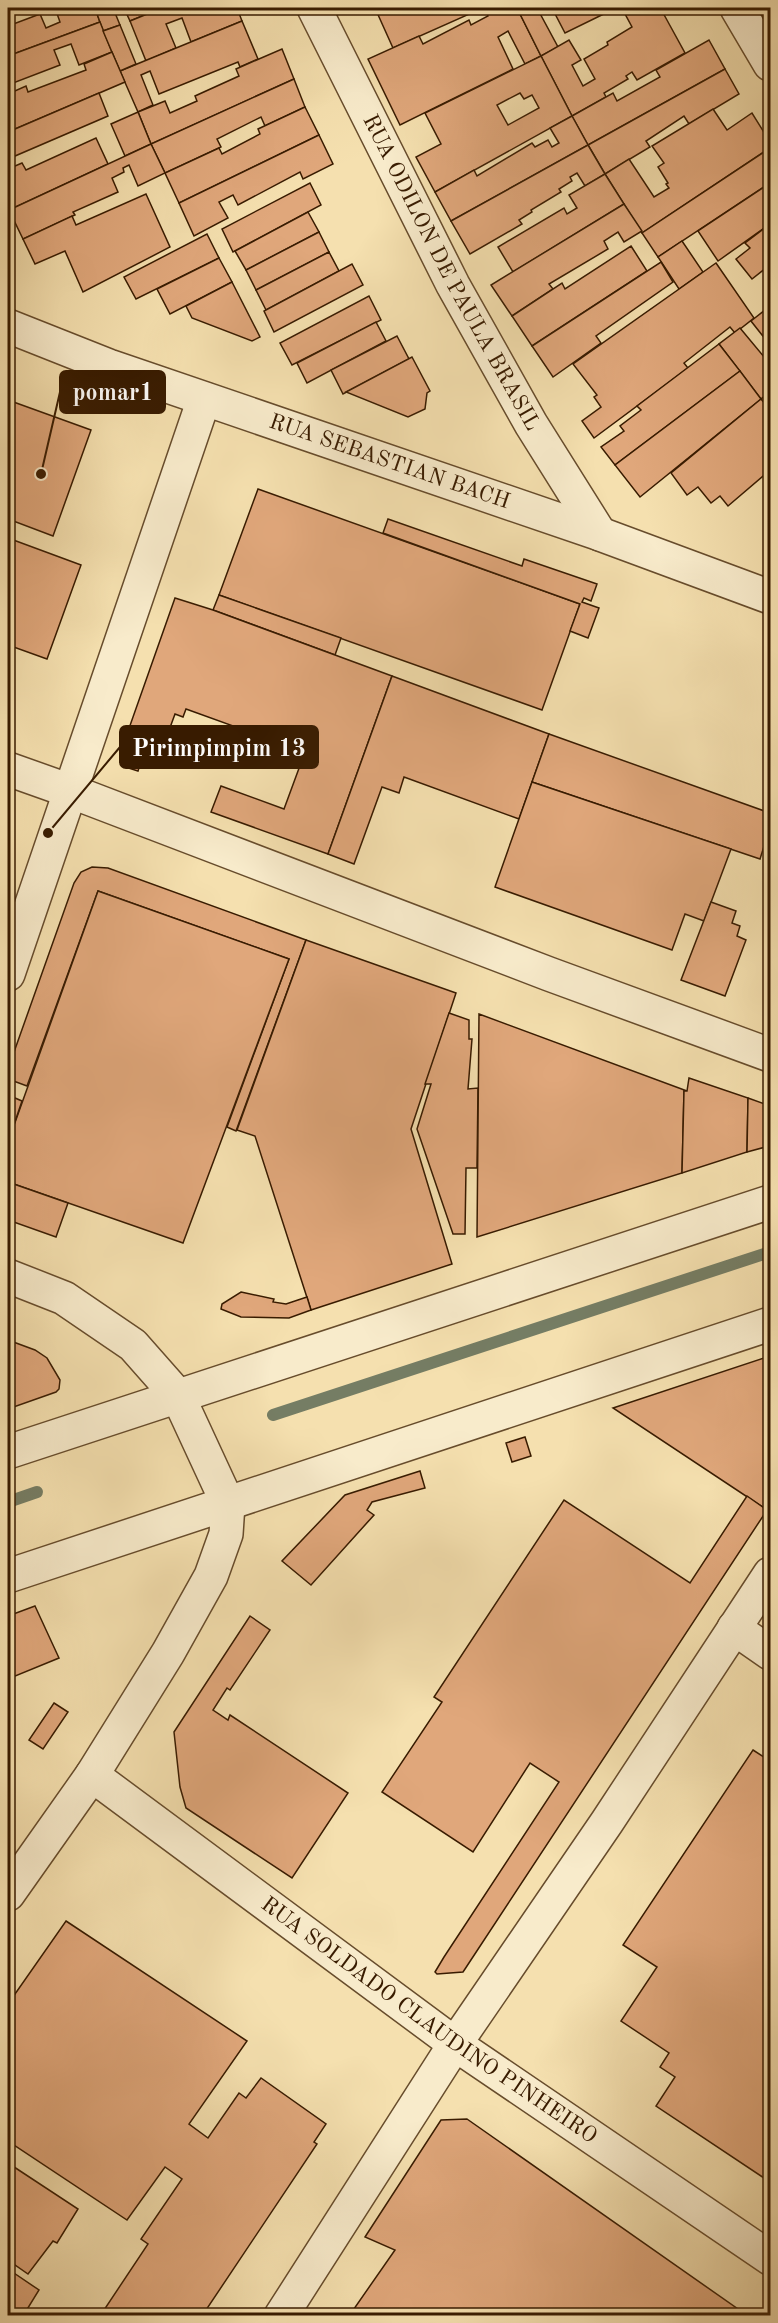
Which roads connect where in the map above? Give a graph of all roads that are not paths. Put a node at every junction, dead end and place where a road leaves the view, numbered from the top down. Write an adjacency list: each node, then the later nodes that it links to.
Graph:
1 (314, 8): 6 (street, RUA ODILON DE PAULA BRASIL)
2 (747, 11): 3 (street)
3 (771, 64)
4 (8, 326): 5 (street, RUA SEBASTIAN BACH)
5 (204, 399): 6 (street, RUA SEBASTIAN BACH); 9 (street)
6 (600, 534): 7 (street, RUA SEBASTIAN BACH)
7 (771, 597)
8 (8, 769): 9 (street)
9 (70, 791): 10 (street); 11 (street)
10 (8, 974)
11 (771, 1055)
12 (771, 1202): 15 (street)
13 (8, 1276): 15 (street)
14 (771, 1324): 17 (street)
15 (178, 1396): 16 (street); 17 (street)
16 (8, 1452)
17 (228, 1504): 19 (street); 22 (street)
18 (771, 1574): 20 (street)
19 (8, 1576)
20 (734, 1628): 21 (street); 24 (street)
21 (771, 1653)
22 (92, 1775): 23 (street); 24 (street, RUA SOLDADO CLAUDINO PINHEIRO)
23 (8, 1894)
24 (455, 2044): 25 (street, RUA SOLDADO CLAUDINO PINHEIRO); 26 (street)
25 (771, 2258)
26 (281, 2316)

